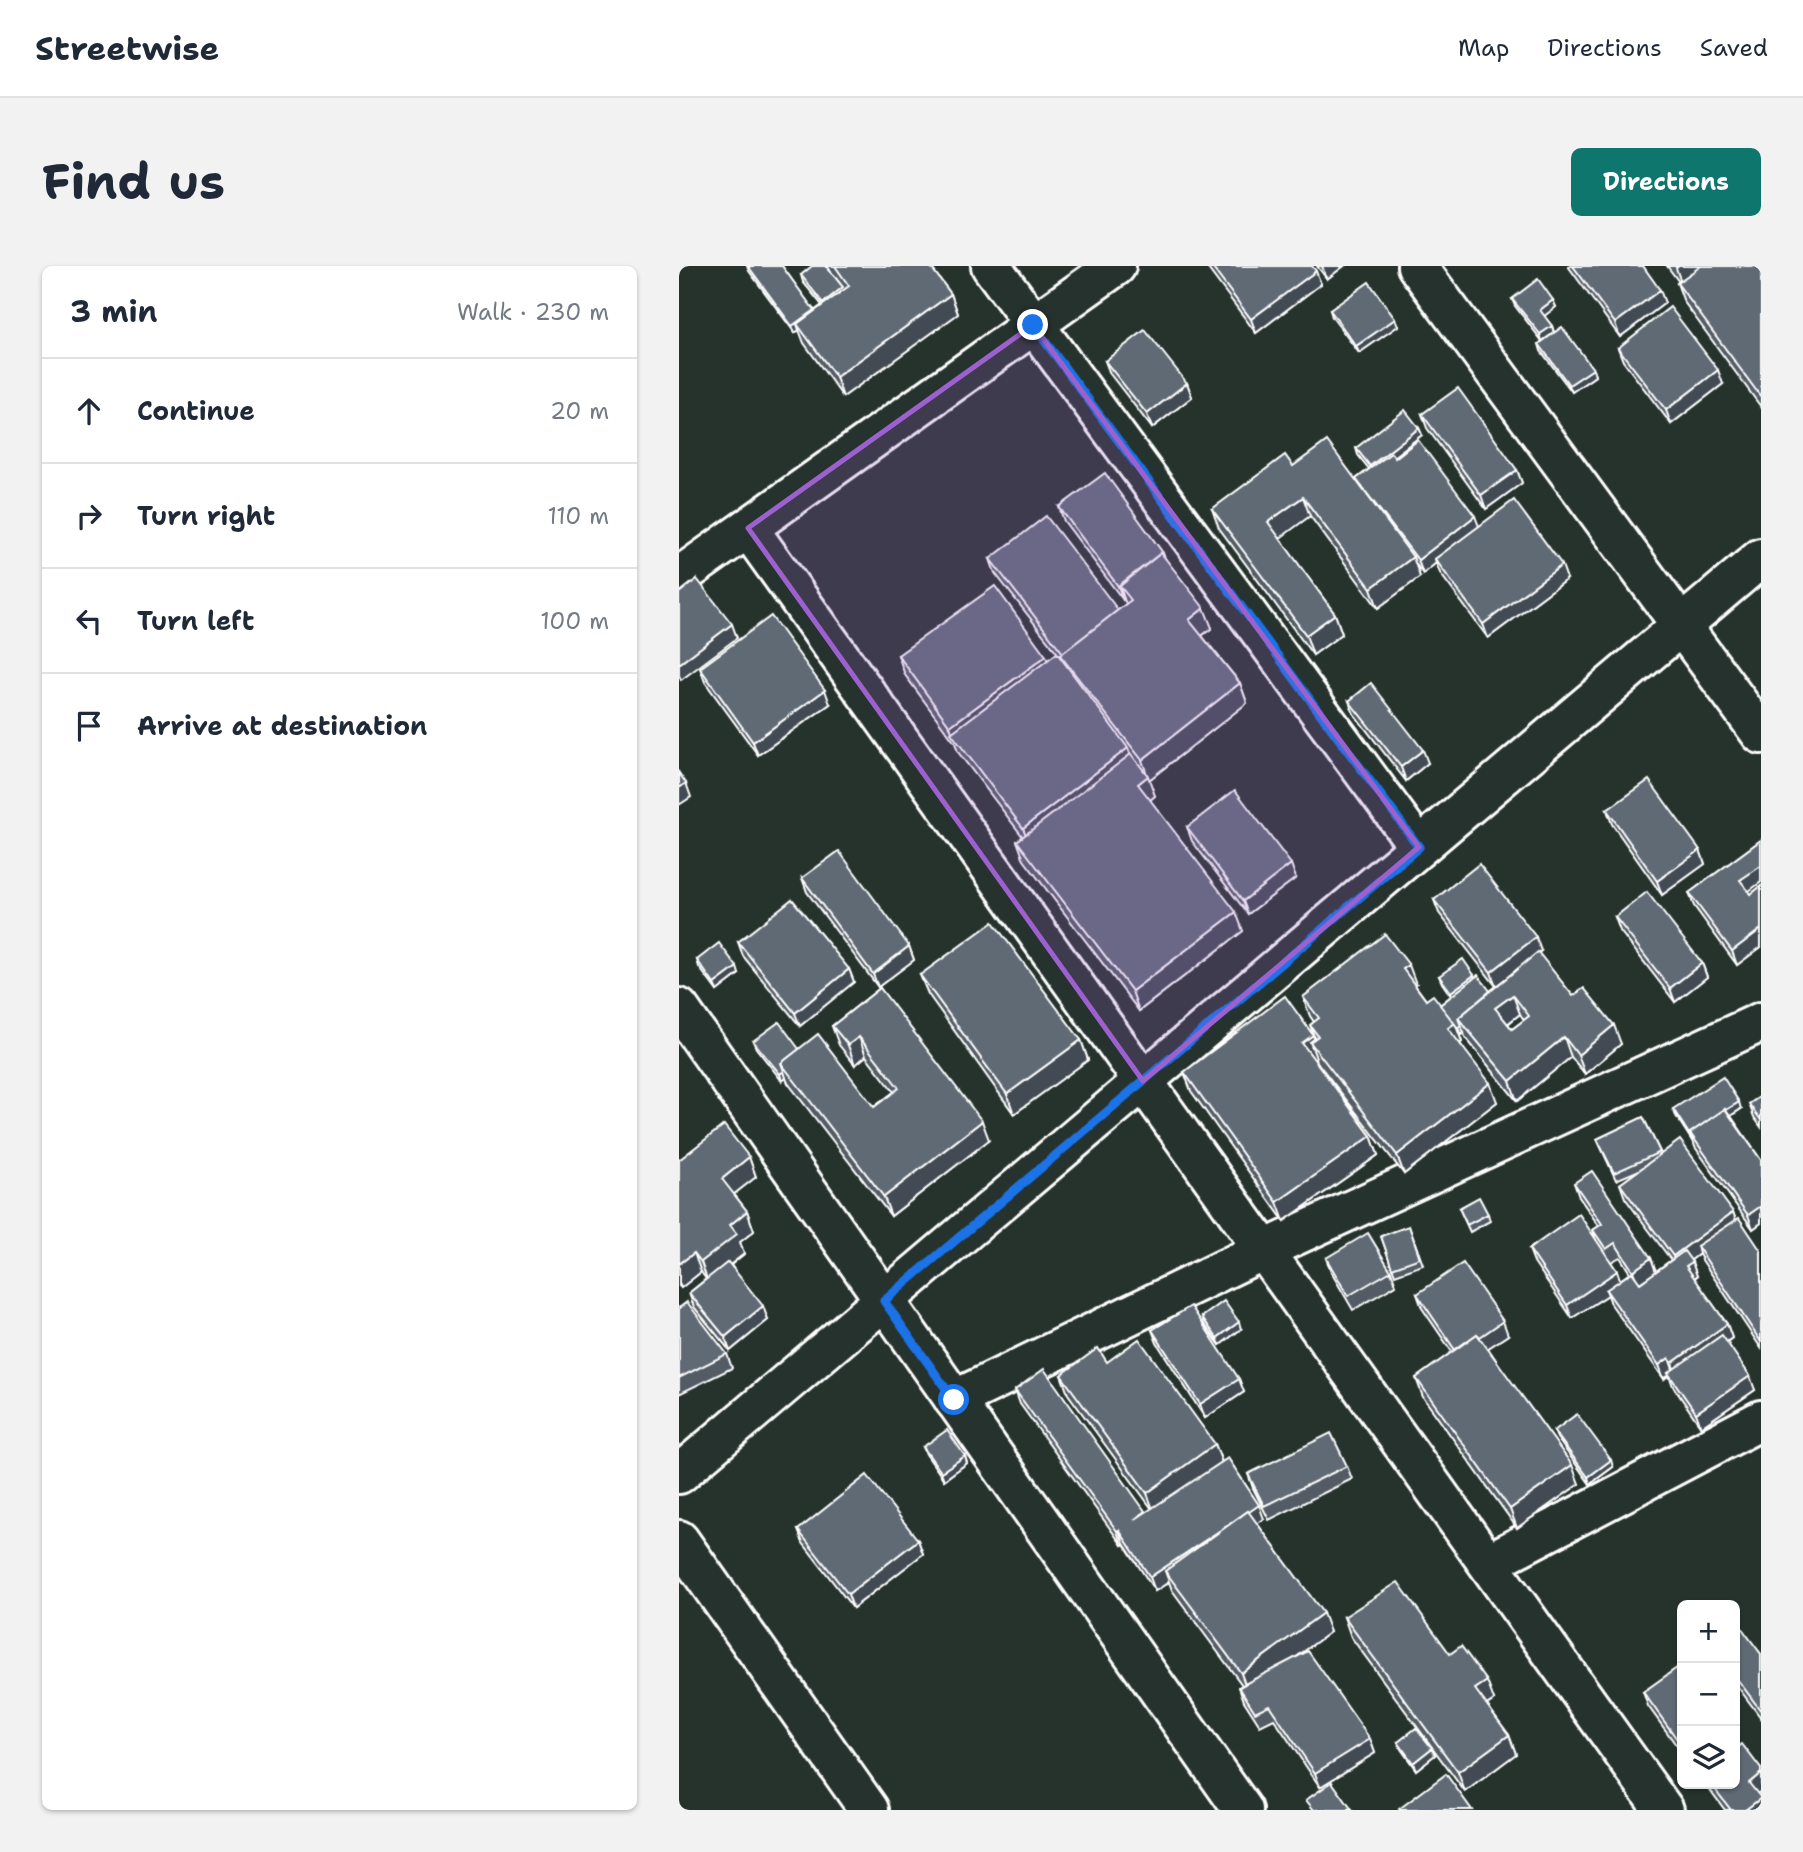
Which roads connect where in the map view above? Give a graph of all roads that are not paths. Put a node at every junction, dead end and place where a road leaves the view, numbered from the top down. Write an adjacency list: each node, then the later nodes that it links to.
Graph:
1 (991, 266): 4 (street)
2 (1116, 266): 4 (street)
3 (1417, 266): 8 (street)
4 (1033, 325): 5 (street); 10 (street)
5 (748, 528): 7 (street); 13 (street)
6 (1761, 558): 8 (street)
7 (679, 577)
8 (1681, 625): 9 (street); 10 (street)
9 (1761, 734)
10 (1419, 847): 13 (street)
11 (679, 1008): 15 (street)
12 (1761, 1021): 14 (street)
13 (1143, 1081): 14 (street); 15 (street)
14 (1264, 1250): 16 (street); 20 (street)
15 (884, 1301): 16 (street); 18 (street)
16 (954, 1400): 22 (street)
17 (1761, 1420): 20 (street)
18 (679, 1474)
19 (679, 1540): 21 (street)
20 (1489, 1563): 23 (street)
21 (869, 1810)
22 (1243, 1810)
23 (1664, 1810)

